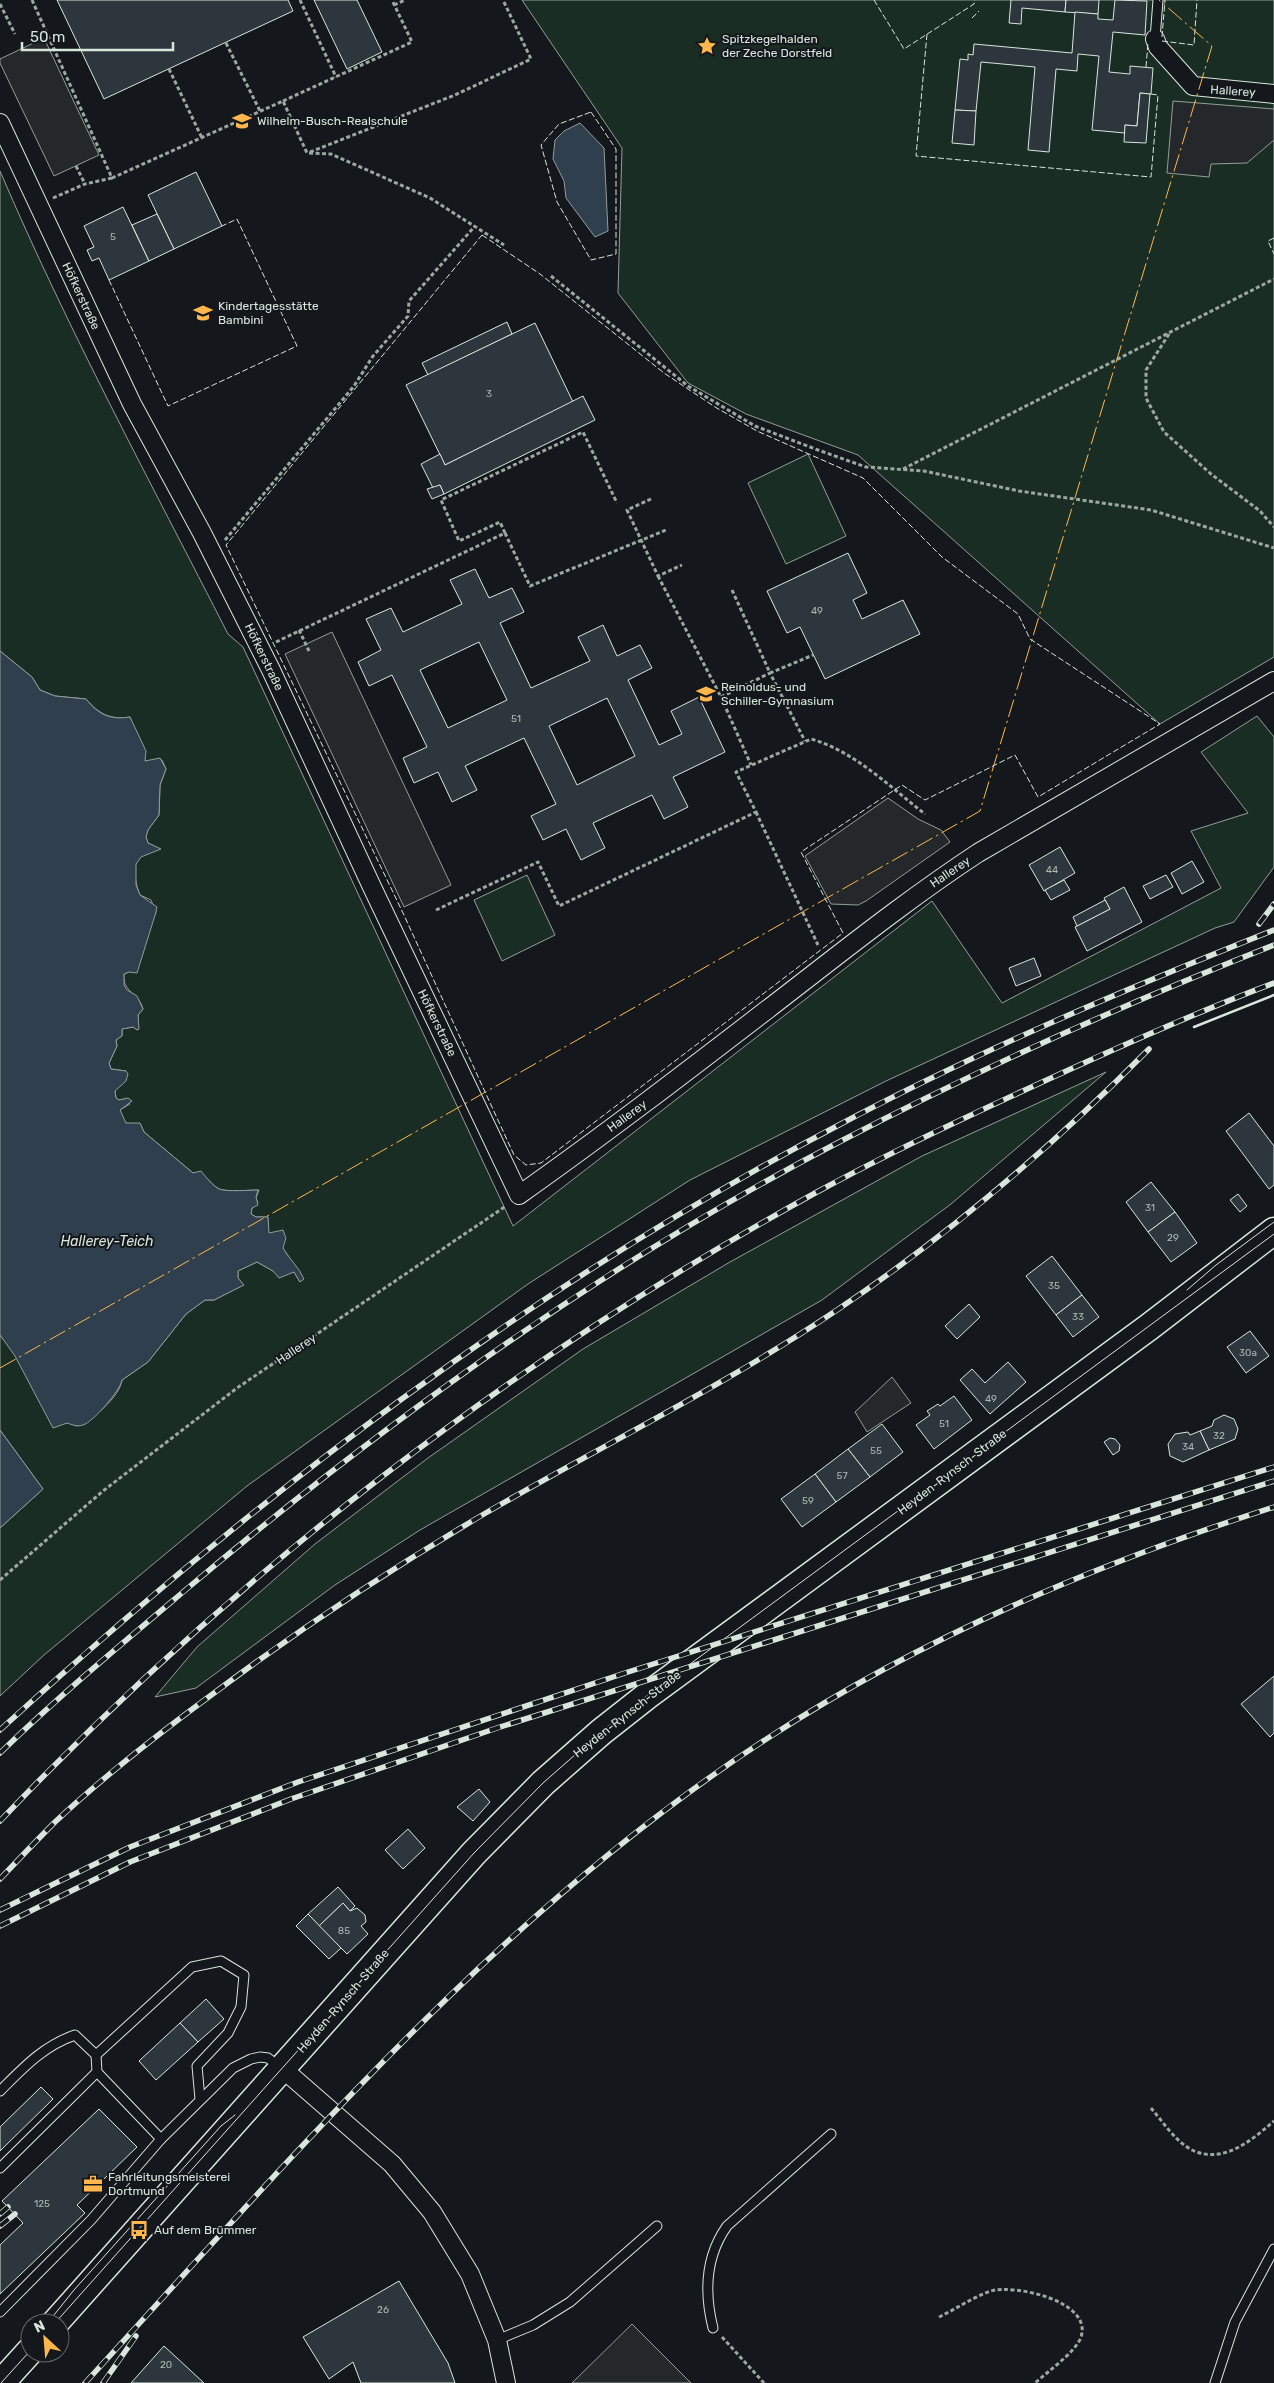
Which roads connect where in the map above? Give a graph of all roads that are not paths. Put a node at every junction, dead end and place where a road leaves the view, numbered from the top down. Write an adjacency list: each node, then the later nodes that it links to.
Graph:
1 (1158, 0): 2 (lane)
2 (1155, 39): 3 (street, Hallerey)
3 (1274, 94)
4 (0, 123): 6 (street, Höfkerstraße)
5 (1274, 681): 6 (street, Hallerey)
6 (519, 1195)
7 (1274, 1231): 9 (main road, Heyden-Rynsch-Straße)
8 (96, 2055): 10 (lane); 11 (lane); 12 (lane)
9 (283, 2069): 12 (lane); 19 (main road, Heyden-Rynsch-Straße); 21 (street)
10 (97, 2072): 14 (lane); 15 (lane)
11 (0, 2091)
12 (200, 2099): 14 (lane)
13 (831, 2134): 20 (lane)
14 (161, 2139): 18 (lane)
15 (0, 2168)
16 (657, 2226): 21 (lane)
17 (1274, 2249): 25 (lane)
18 (0, 2312)
19 (64, 2313)
20 (713, 2328)
21 (497, 2340): 24 (street)
22 (20, 2362): 23 (main road)
23 (1, 2383)
24 (506, 2383)
25 (1215, 2383)

